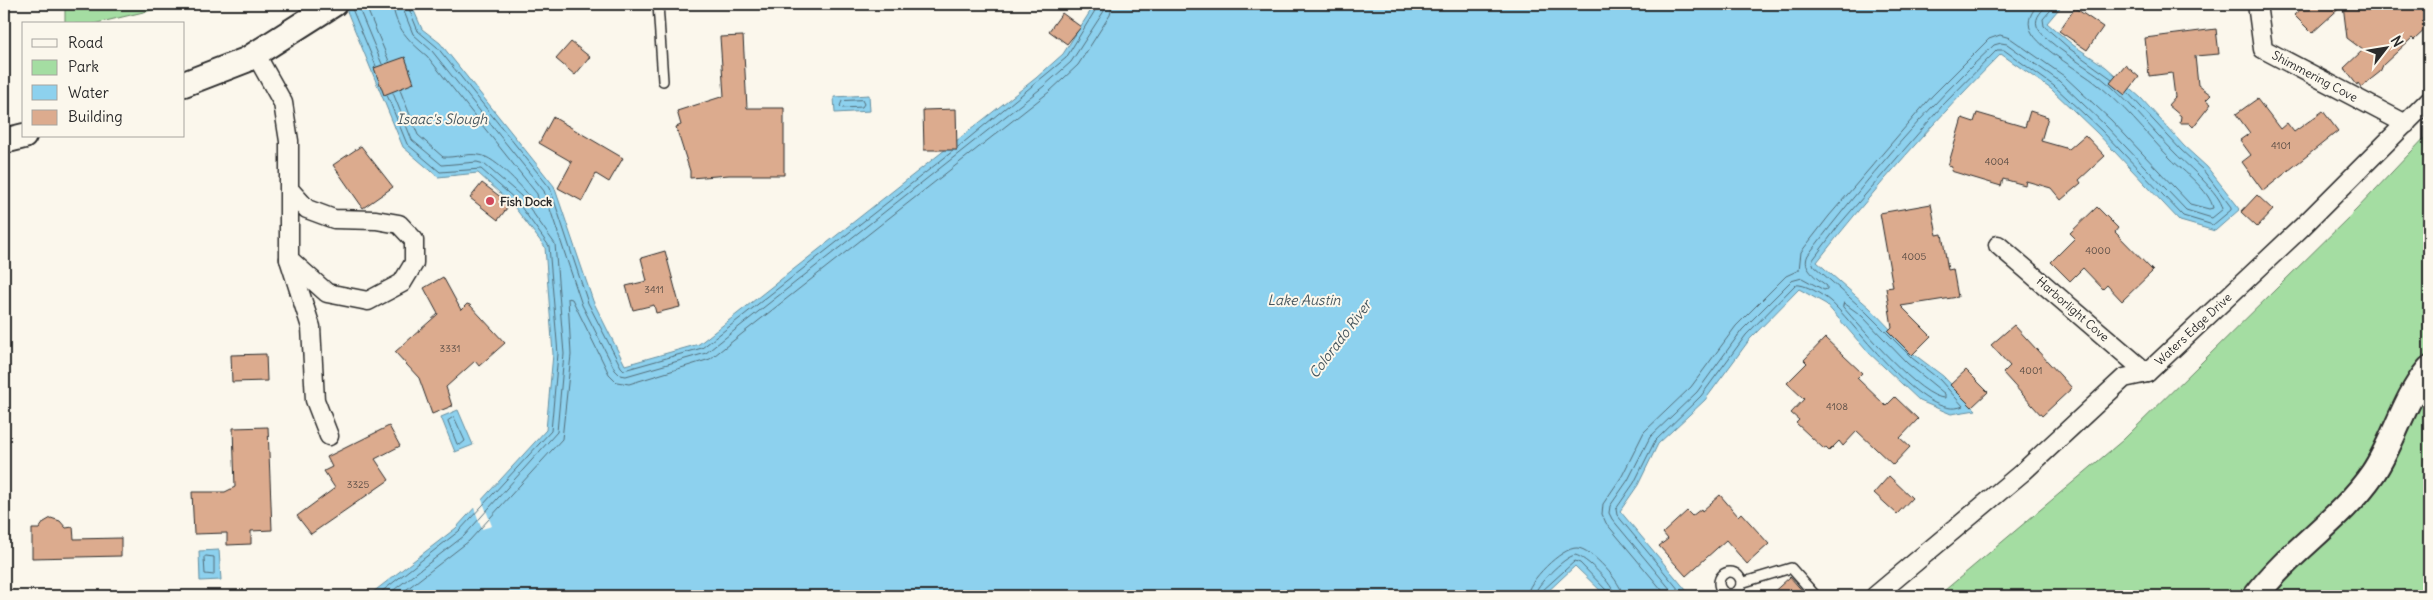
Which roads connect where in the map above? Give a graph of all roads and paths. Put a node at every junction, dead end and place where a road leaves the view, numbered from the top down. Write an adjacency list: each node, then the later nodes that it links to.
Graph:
1 (658, 4): 5 (lane)
2 (2257, 4): 8 (street, Shimmering Cove)
3 (333, 5): 4 (street)
4 (256, 53): 6 (street); 11 (street)
5 (663, 81)
6 (185, 84)
7 (2429, 100): 8 (street, Waters Edge Drive)
8 (2406, 124): 15 (street, Waters Edge Drive)
9 (22, 136): 10 (street)
10 (4, 141)
11 (289, 189): 13 (street); 13 (street)
12 (1998, 245): 15 (street, Harborlight Cove)
13 (289, 259): 16 (street)
14 (2429, 369): 21 (street)
15 (2147, 372): 20 (street, Waters Edge Drive)
16 (330, 436)
17 (1741, 582): 18 (lane); 18 (lane); 19 (lane)
18 (1738, 594)
19 (1816, 596)
20 (1875, 596)
21 (2256, 596)

